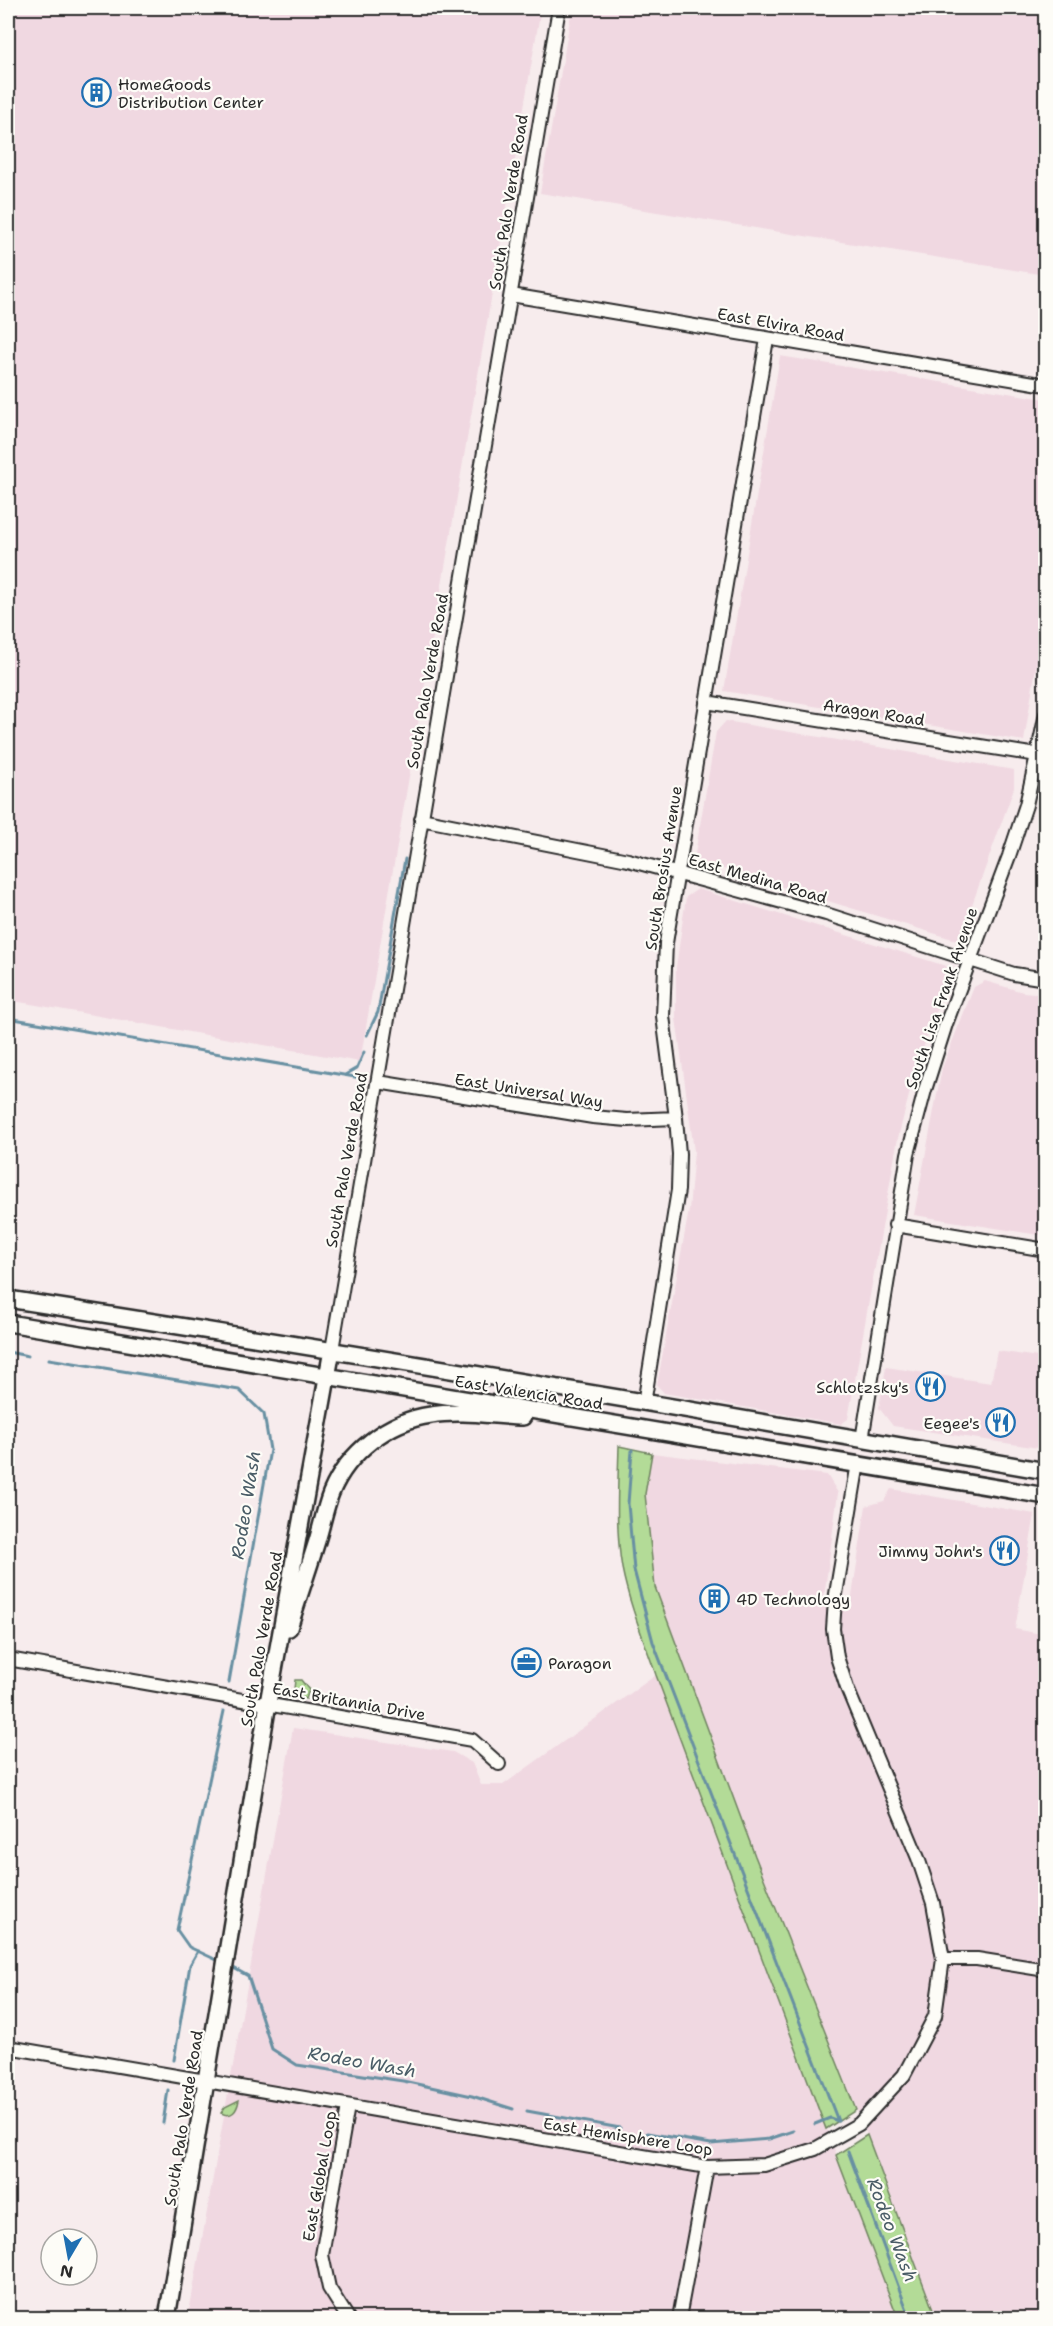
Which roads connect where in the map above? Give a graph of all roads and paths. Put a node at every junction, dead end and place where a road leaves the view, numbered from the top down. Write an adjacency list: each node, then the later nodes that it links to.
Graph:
1 (559, 8): 2 (street, South Palo Verde Road)
2 (511, 295): 3 (street, East Elvira Road); 8 (street, South Palo Verde Road)
3 (767, 339): 4 (street, East Elvira Road); 5 (street, South Brosius Avenue)
4 (1046, 385)
5 (706, 702): 7 (street, Aragon Road); 9 (street, South Brosius Avenue)
6 (1046, 714): 7 (street, South Lisa Frank Avenue)
7 (1038, 755): 10 (street, South Lisa Frank Avenue)
8 (421, 819): 9 (street, East Medina Road); 12 (street, South Palo Verde Road)
9 (678, 873): 10 (street, East Medina Road); 13 (street, South Brosius Avenue)
10 (970, 960): 11 (street, East Medina Road); 14 (street, South Lisa Frank Avenue)
11 (1046, 979)
12 (378, 1082): 13 (street, East Universal Way); 18 (street, South Palo Verde Road)
13 (676, 1118): 20 (street, South Brosius Avenue)
14 (895, 1225): 15 (street); 22 (street, South Lisa Frank Avenue)
15 (1046, 1250)
16 (8, 1299): 18 (main road, East Valencia Road)
17 (8, 1323): 19 (main road, East Valencia Road)
18 (332, 1350): 19 (main road, South Palo Verde Road); 20 (main road, East Valencia Road)
19 (326, 1376): 21 (main road, East Valencia Road); 27 (main road, South Palo Verde Road)
20 (644, 1404): 22 (main road, East Valencia Road)
21 (597, 1421): 23 (main road, East Valencia Road); 27 (main road)
22 (862, 1440): 23 (main road); 24 (main road, East Valencia Road)
23 (858, 1464): 25 (main road, East Valencia Road); 30 (street, East Hemisphere Loop)
24 (1046, 1471)
25 (1046, 1496)
26 (8, 1659): 28 (street, East Britannia Drive)
27 (271, 1685): 28 (main road, South Palo Verde Road)
28 (268, 1703): 29 (street, East Britannia Drive); 33 (main road, South Palo Verde Road)
29 (499, 1764)
30 (943, 1959): 31 (street); 35 (street, East Hemisphere Loop)
31 (1046, 1970)
32 (8, 2047): 33 (street, East Hemisphere Loop)
33 (208, 2081): 34 (street, East Hemisphere Loop); 36 (main road, South Palo Verde Road)
34 (348, 2106): 35 (street, East Hemisphere Loop); 37 (street, East Global Loop)
35 (707, 2167): 38 (street)
36 (167, 2319)
37 (348, 2319)
38 (679, 2319)

